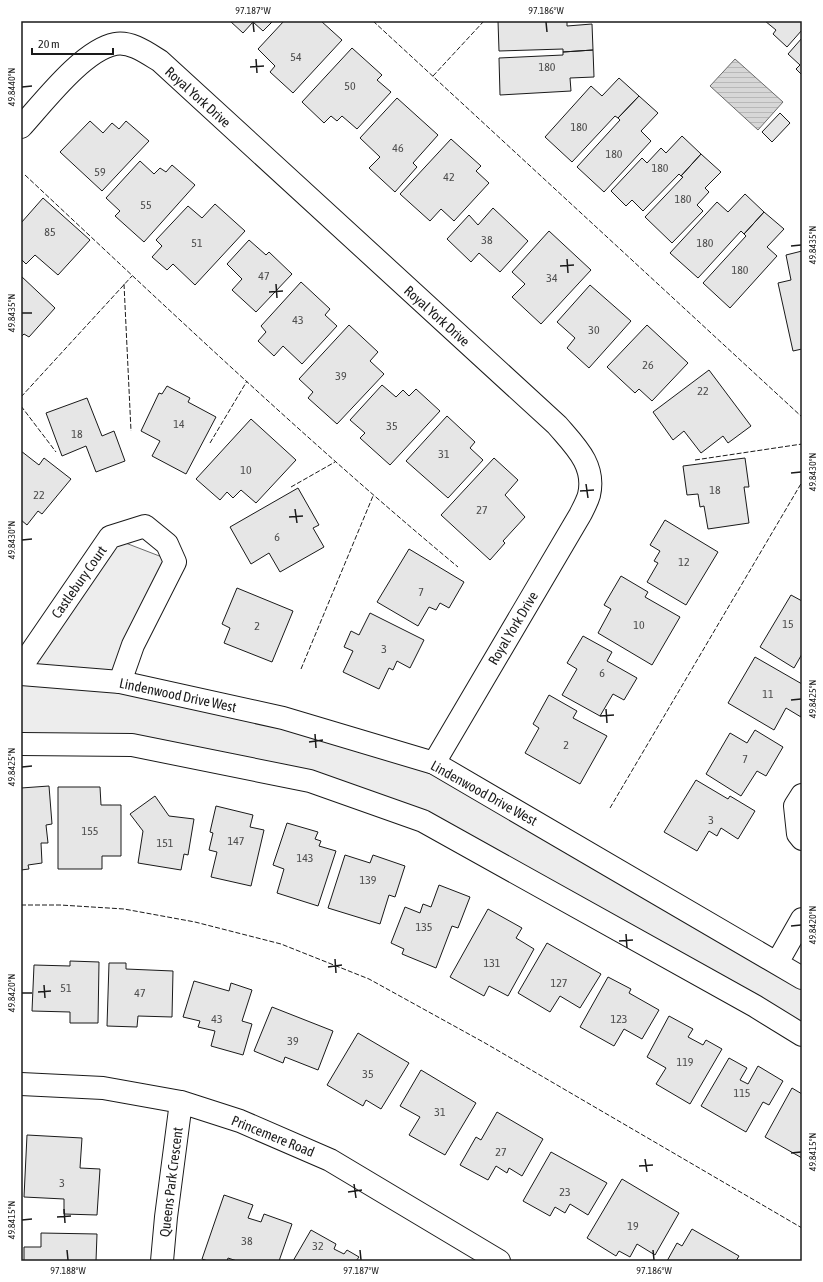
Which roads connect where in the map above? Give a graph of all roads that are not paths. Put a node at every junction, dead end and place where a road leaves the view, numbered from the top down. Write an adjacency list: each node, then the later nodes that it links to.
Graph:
1 (21, 126): 6 (street, Royal York Drive)
2 (21, 667): 4 (street, Castlebury Court)
3 (21, 674): 4 (street, Lindenwood Drive West)
4 (120, 682): 6 (street, Lindenwood Drive West)
5 (21, 744): 12 (street)
6 (434, 763): 10 (street, Lindenwood Drive West)
7 (802, 794): 8 (street)
8 (802, 839)
9 (802, 919): 10 (street)
10 (777, 963): 11 (street, Lindenwood Drive West)
11 (802, 978)
12 (802, 1035)
13 (21, 1084): 14 (street, Princemere Road)
14 (181, 1102): 15 (street, Queens Park Crescent); 16 (street, Princemere Road)
15 (162, 1261)
16 (499, 1261)

